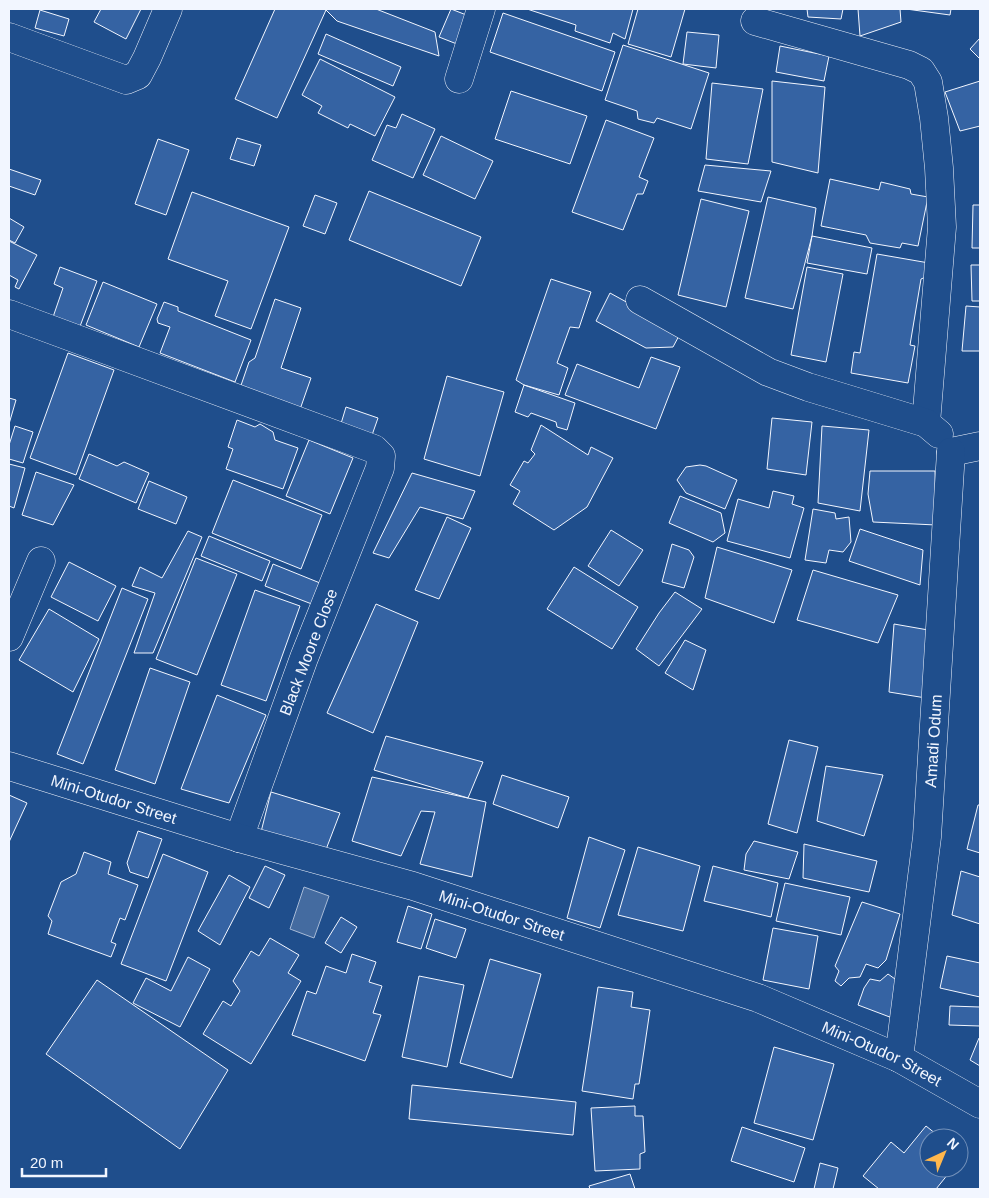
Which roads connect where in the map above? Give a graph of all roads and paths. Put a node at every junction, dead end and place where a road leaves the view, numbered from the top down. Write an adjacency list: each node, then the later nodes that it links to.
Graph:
1 (168, 9): 4 (street)
2 (481, 9): 5 (street)
3 (755, 21): 8 (street)
4 (9, 36)
5 (459, 79)
6 (640, 300): 8 (street)
7 (9, 314): 14 (street, Black Moore Close)
8 (926, 423): 10 (street)
9 (980, 446): 10 (street)
10 (951, 452): 15 (street, Amadi Odum)
11 (41, 562): 12 (street)
12 (9, 637)
13 (9, 766): 14 (street, Mini-Otudor Street)
14 (239, 838): 15 (street, Mini-Otudor Street)
15 (899, 1058): 16 (street, Mini-Otudor Street)
16 (980, 1104)

